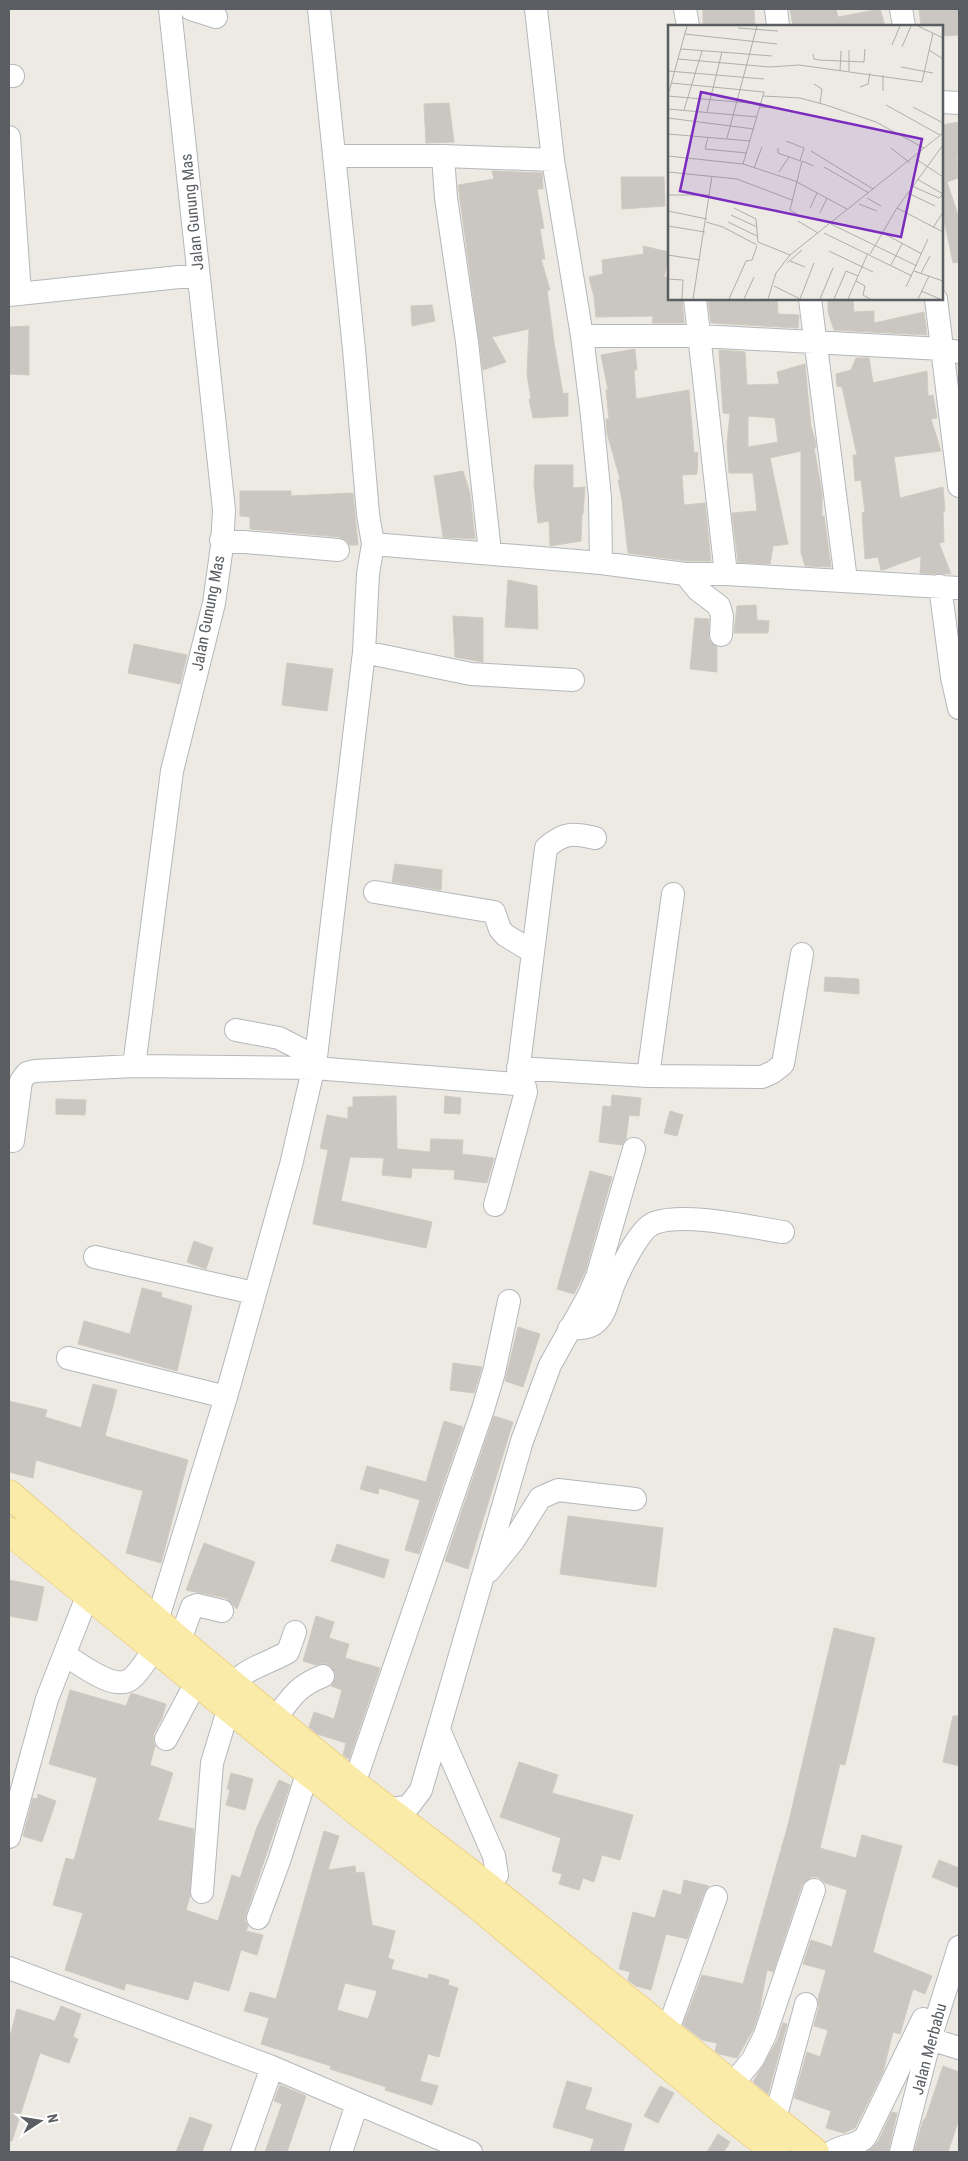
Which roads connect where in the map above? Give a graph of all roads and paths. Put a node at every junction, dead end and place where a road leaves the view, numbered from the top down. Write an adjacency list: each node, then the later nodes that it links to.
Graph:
1 (170, 9): 18 (street, Jalan Gunung Mas)
2 (190, 9): 8 (street)
3 (319, 9): 15 (street)
4 (536, 9): 17 (street)
5 (685, 9): 9 (street)
6 (776, 9): 10 (street)
7 (902, 9): 11 (street)
8 (216, 17)
9 (688, 25)
10 (778, 25)
11 (904, 25)
12 (943, 102): 13 (street)
13 (959, 103)
14 (9, 137): 19 (street)
15 (334, 156): 16 (street); 29 (street)
16 (443, 156): 17 (street); 31 (street)
17 (553, 160): 23 (street)
18 (198, 275): 19 (street); 28 (street, Jalan Gunung Mas)
19 (14, 294)
20 (695, 300): 24 (street)
21 (810, 300): 25 (street)
22 (936, 300): 26 (street)
23 (582, 336): 24 (street); 32 (street)
24 (700, 336): 25 (street); 34 (street)
25 (816, 343): 26 (street); 35 (street)
26 (951, 350): 27 (street)
27 (959, 486)
28 (222, 540): 30 (street); 48 (street, Jalan Gunung Mas)
29 (372, 544): 31 (street); 38 (street)
30 (338, 550)
31 (488, 553): 32 (street)
32 (601, 563): 33 (street)
33 (685, 574): 34 (street); 37 (street)
34 (726, 574): 35 (street)
35 (846, 580): 36 (street)
36 (950, 587): 40 (street)
37 (721, 635)
38 (364, 652): 39 (street); 47 (street)
39 (573, 680)
40 (959, 708)
41 (595, 838): 44 (street)
42 (375, 892): 44 (street)
43 (673, 894): 50 (street)
44 (533, 952): 49 (street)
45 (802, 954): 50 (street)
46 (236, 1030): 47 (street)
47 (315, 1062): 48 (street); 49 (street); 56 (street)
48 (134, 1066): 51 (street)
49 (517, 1076): 50 (street); 53 (street)
50 (648, 1076)
51 (13, 1141)
52 (634, 1148): 58 (street)
53 (495, 1205)
54 (783, 1232): 58 (street)
55 (95, 1257): 56 (street)
56 (254, 1293): 60 (street)
57 (509, 1301): 76 (street)
58 (569, 1329): 64 (street)
59 (68, 1358): 60 (street)
60 (226, 1397): 68 (street)
61 (9, 1494): 68 (main road)
62 (635, 1499): 64 (street)
63 (9, 1531): 65 (main road)
64 (482, 1580): 73 (street)
65 (88, 1594): 68 (main road); 69 (street)
66 (222, 1612): 68 (street)
67 (295, 1632): 71 (street)
68 (177, 1652): 69 (street); 71 (main road); 74 (street)
69 (64, 1655): 78 (street)
70 (323, 1676): 72 (street)
71 (231, 1696): 72 (main road); 75 (main road); 80 (street)
72 (275, 1719): 76 (main road)
73 (439, 1730): 77 (street); 81 (street)
74 (166, 1739)
75 (308, 1771): 81 (main road); 83 (street)
76 (354, 1784): 77 (main road)
77 (387, 1810): 81 (main road)
78 (9, 1837)
79 (814, 1890): 91 (street)
80 (202, 1892)
81 (482, 1895): 88 (main road); 91 (main road)
82 (716, 1897): 88 (street)
83 (258, 1918)
84 (959, 1947): 87 (street, Jalan Merbabu)
85 (11, 1976): 90 (street)
86 (806, 2004): 93 (street)
87 (926, 2029): 89 (street); 100 (street); 101 (street, Jalan Merbabu)
88 (667, 2032): 91 (main road)
89 (959, 2048)
90 (272, 2067): 92 (street); 96 (street)
91 (724, 2095): 93 (main road); 95 (main road)
92 (357, 2104): 94 (street); 97 (street)
93 (774, 2119): 99 (main road)
94 (433, 2145): 98 (street)
95 (770, 2150)
96 (242, 2152)
97 (341, 2152)
98 (471, 2152)
99 (815, 2152)
100 (832, 2152)
101 (902, 2152)

